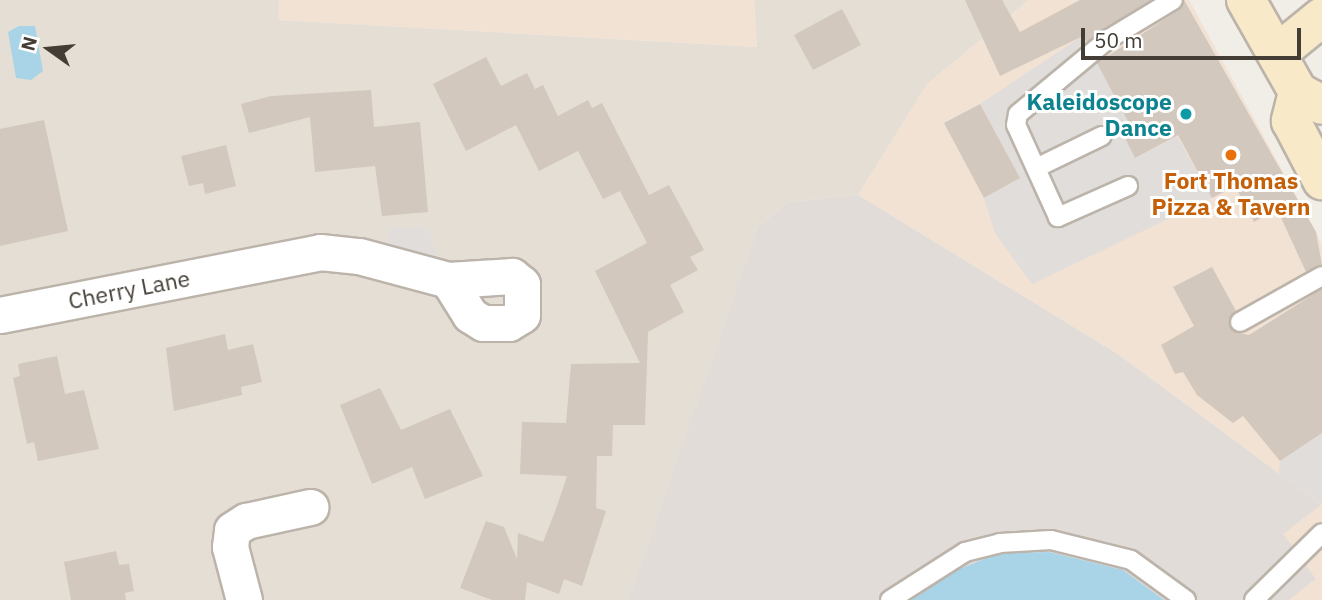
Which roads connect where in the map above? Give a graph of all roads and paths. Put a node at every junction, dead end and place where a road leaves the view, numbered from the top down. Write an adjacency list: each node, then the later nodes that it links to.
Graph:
1 (1173, 0): 7 (lane)
2 (1247, 0): 4 (main road)
3 (1322, 17): 4 (main road)
4 (1279, 52): 5 (main road)
5 (1310, 99): 8 (main road)
6 (1102, 136): 7 (lane)
7 (1035, 168): 9 (lane)
8 (1322, 180)
9 (1128, 186)
10 (1322, 275): 13 (lane)
11 (448, 280): 12 (street, Cherry Lane)
12 (0, 315)
13 (1240, 322)
14 (310, 507): 16 (street)
15 (1322, 533): 19 (lane)
16 (244, 600)
17 (890, 600): 18 (lane)
18 (1186, 600)
19 (1254, 600)

